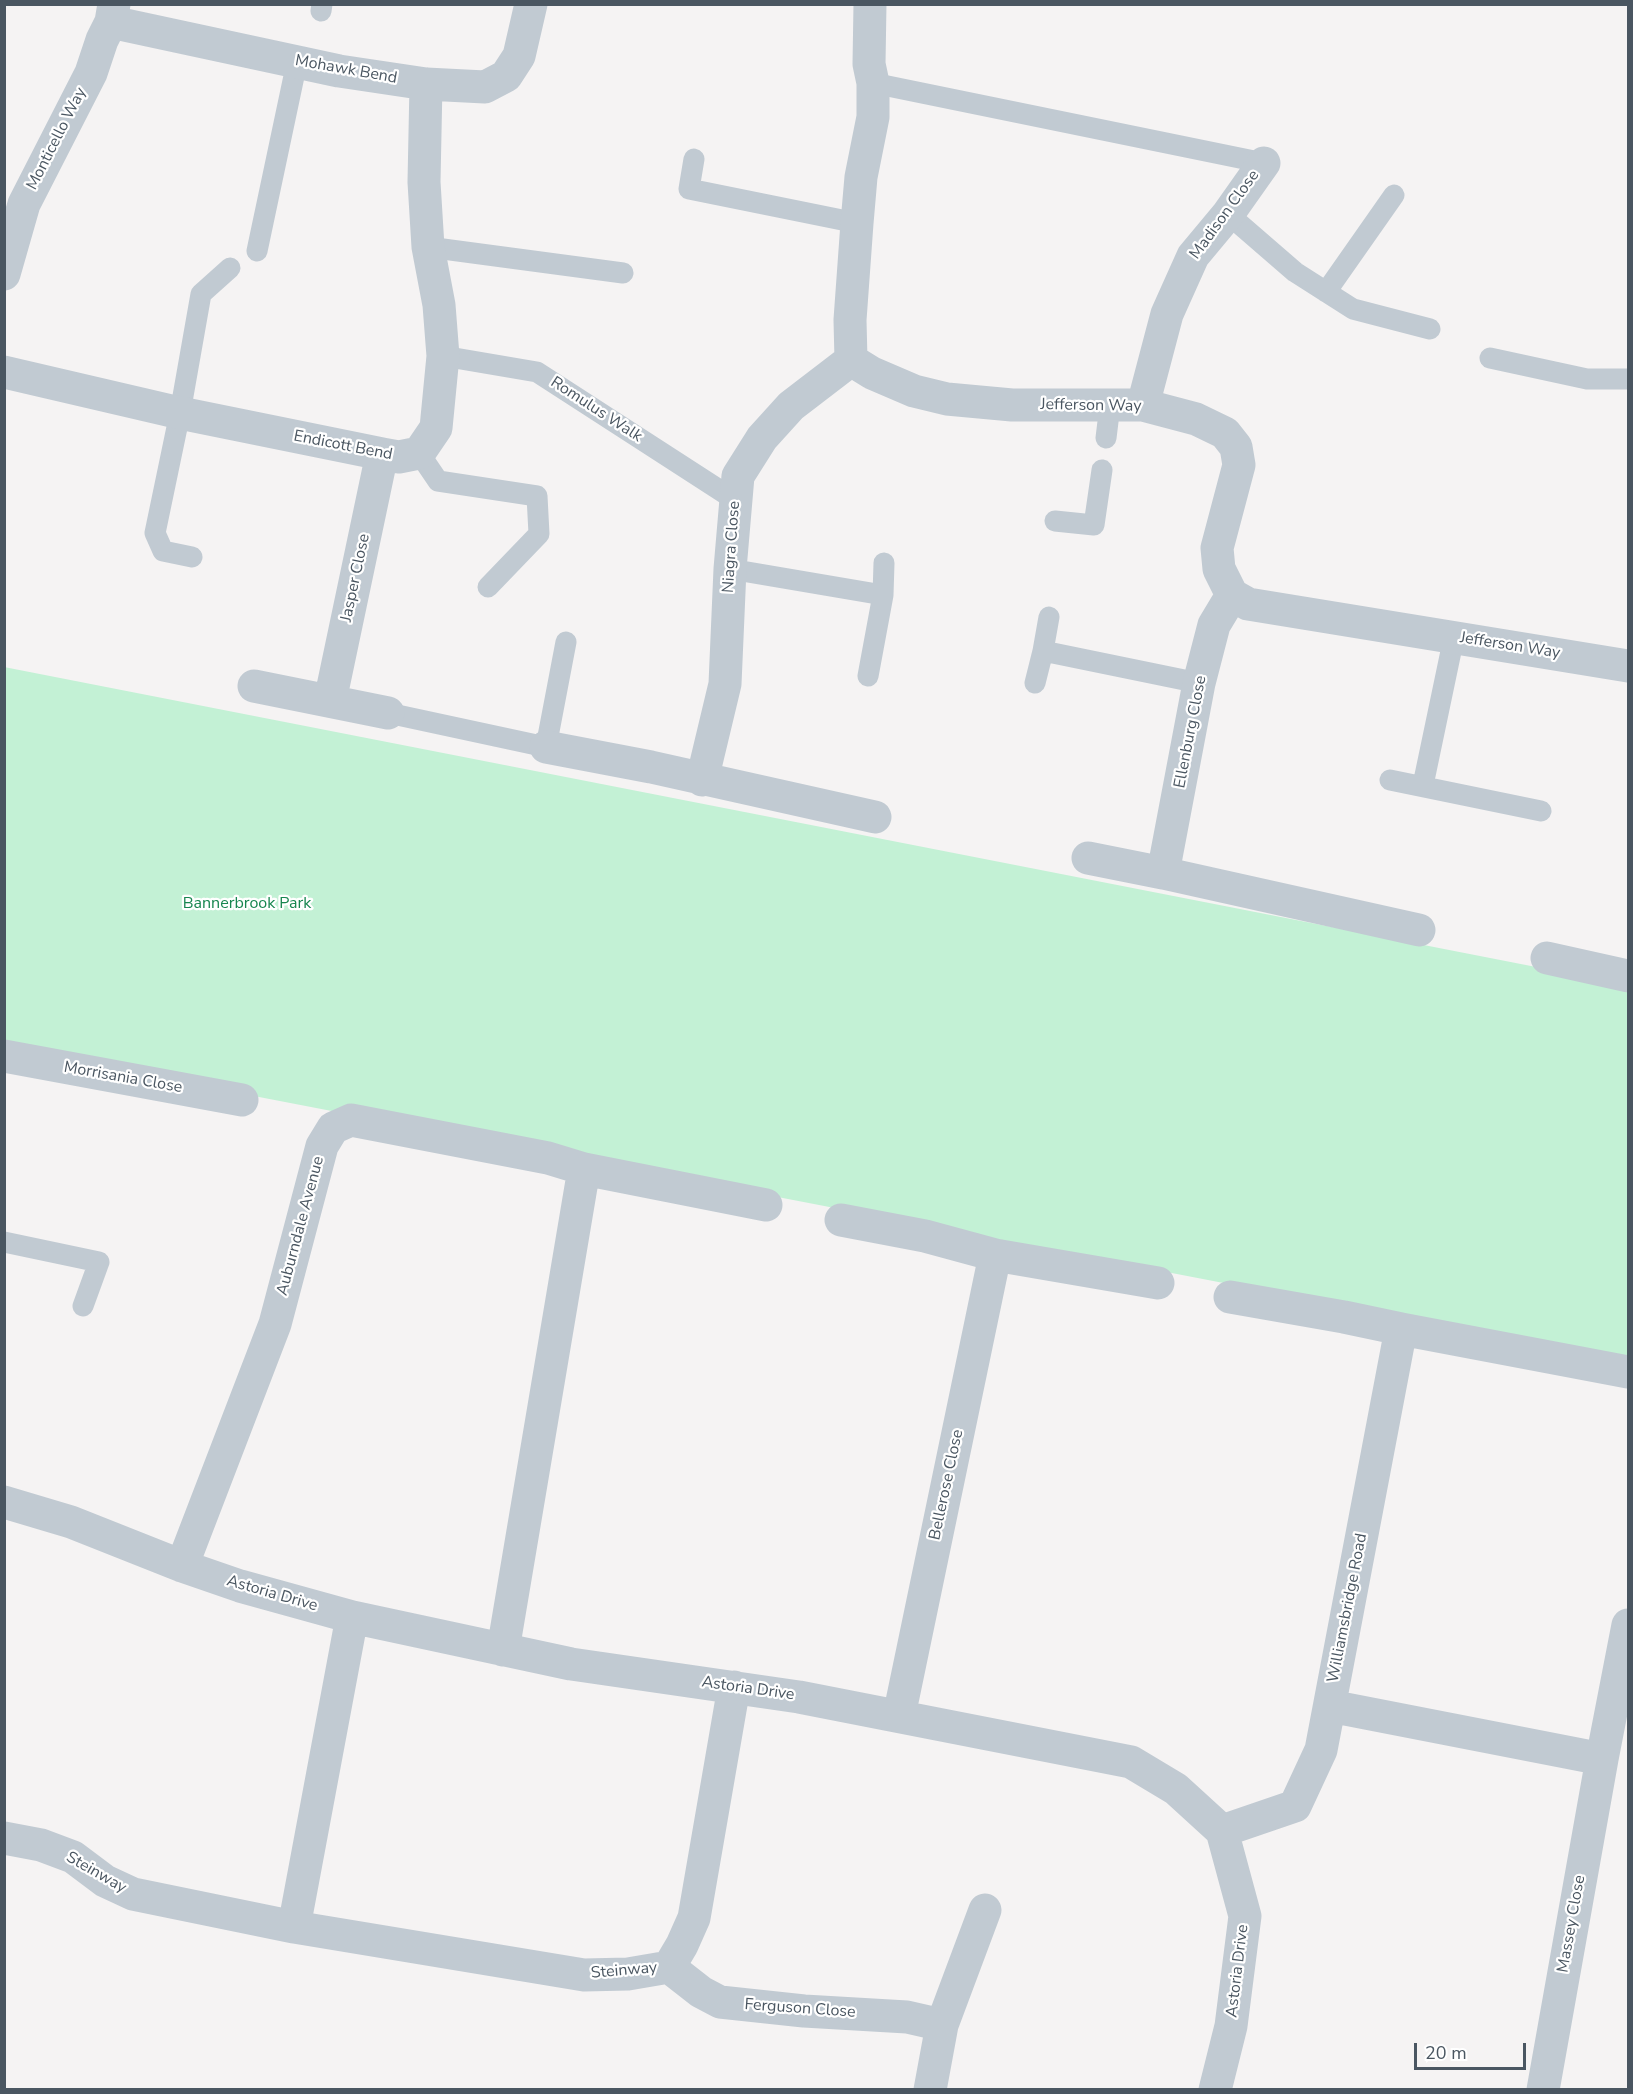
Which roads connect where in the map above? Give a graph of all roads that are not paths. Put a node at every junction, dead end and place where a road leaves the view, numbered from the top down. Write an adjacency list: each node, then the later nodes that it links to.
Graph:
1 (531, 4): 6 (street, Mohawk Bend)
2 (870, 4): 5 (street)
3 (112, 13): 4 (street, Mohawk Bend); 16 (street, Monticello Way)
4 (297, 62): 6 (street, Mohawk Bend); 13 (lane)
5 (873, 83): 8 (lane); 11 (street)
6 (426, 84): 12 (street)
7 (694, 159): 11 (lane)
8 (1264, 163): 10 (street, Madison Close)
9 (1394, 195): 17 (lane)
10 (1228, 214): 17 (lane); 25 (street, Madison Close)
11 (857, 223): 21 (street)
12 (428, 247): 15 (lane); 19 (street)
13 (258, 251)
14 (230, 268): 26 (lane)
15 (623, 273)
16 (4, 274)
17 (1326, 291): 18 (lane)
18 (1430, 329)
19 (443, 356): 28 (street); 31 (lane, Romulus Walk)
20 (1490, 358): 23 (lane)
21 (851, 360): 24 (street, Jefferson Way); 31 (street, Niagra Close)
22 (4, 372): 26 (street, Endicott Bend)
23 (1629, 379)
24 (1110, 405): 25 (street, Jefferson Way); 27 (lane)
25 (1143, 405): 38 (street, Jefferson Way)
26 (180, 413): 29 (street, Endicott Bend); 33 (lane)
27 (1106, 438)
28 (419, 453): 29 (street, Endicott Bend); 36 (lane)
29 (382, 454): 48 (street, Jasper Close)
30 (1102, 470): 32 (lane)
31 (735, 500): 35 (street, Niagra Close)
32 (1055, 521)
33 (192, 557)
34 (884, 563): 37 (lane)
35 (730, 569): 37 (lane); 51 (street, Niagra Close)
36 (488, 587)
37 (883, 595): 44 (lane)
38 (1232, 595): 40 (street, Jefferson Way); 46 (street, Ellenburg Close)
39 (1049, 617): 42 (lane)
40 (1454, 637): 43 (street, Jefferson Way); 53 (lane)
41 (566, 642): 50 (lane)
42 (1043, 651): 45 (lane); 46 (lane)
43 (1629, 666)
44 (868, 676)
45 (1035, 683)
46 (1199, 683): 57 (street, Ellenburg Close)
47 (254, 686): 48 (street)
48 (330, 701): 49 (street)
49 (388, 713): 50 (lane)
50 (546, 747): 51 (street)
51 (702, 780): 55 (street)
52 (1390, 780): 53 (lane)
53 (1423, 785): 54 (lane)
54 (1541, 811)
55 (875, 818)
56 (1088, 858): 57 (street)
57 (1163, 873): 58 (street)
58 (1419, 930)
59 (1547, 958): 60 (street)
60 (1629, 976)
61 (4, 1056): 62 (street, Morrisania Close)
62 (242, 1100)
63 (584, 1169): 64 (street, Auburndale Avenue); 74 (street, Auburndale Avenue); 77 (street)
64 (766, 1205)
65 (841, 1220): 67 (street)
66 (4, 1242): 70 (lane)
67 (995, 1255): 68 (street); 80 (street, Bellerose Close)
68 (1158, 1282)
69 (1230, 1297): 71 (street)
70 (83, 1306)
71 (1401, 1329): 72 (street); 79 (street, Williamsbridge Road)
72 (1629, 1372)
73 (4, 1502): 74 (street, Astoria Drive)
74 (182, 1566): 75 (street, Astoria Drive)
75 (352, 1617): 77 (street, Astoria Drive); 85 (street)
76 (1629, 1625): 81 (street, Massey Close)
77 (503, 1650): 78 (street, Astoria Drive)
78 (734, 1687): 80 (street, Astoria Drive); 86 (street, Steinway)
79 (1330, 1706): 81 (street); 82 (street, Williamsbridge Road)
80 (899, 1716): 82 (street, Astoria Drive)
81 (1602, 1759): 90 (street, Massey Close)
82 (1222, 1831): 89 (street, Astoria Drive)
83 (4, 1838): 85 (street, Steinway)
84 (985, 1910): 87 (street)
85 (294, 1927): 86 (street, Steinway)
86 (669, 1967): 87 (street, Ferguson Close)
87 (942, 2025): 88 (street)
88 (930, 2090)
89 (1215, 2090)
90 (1543, 2090)

